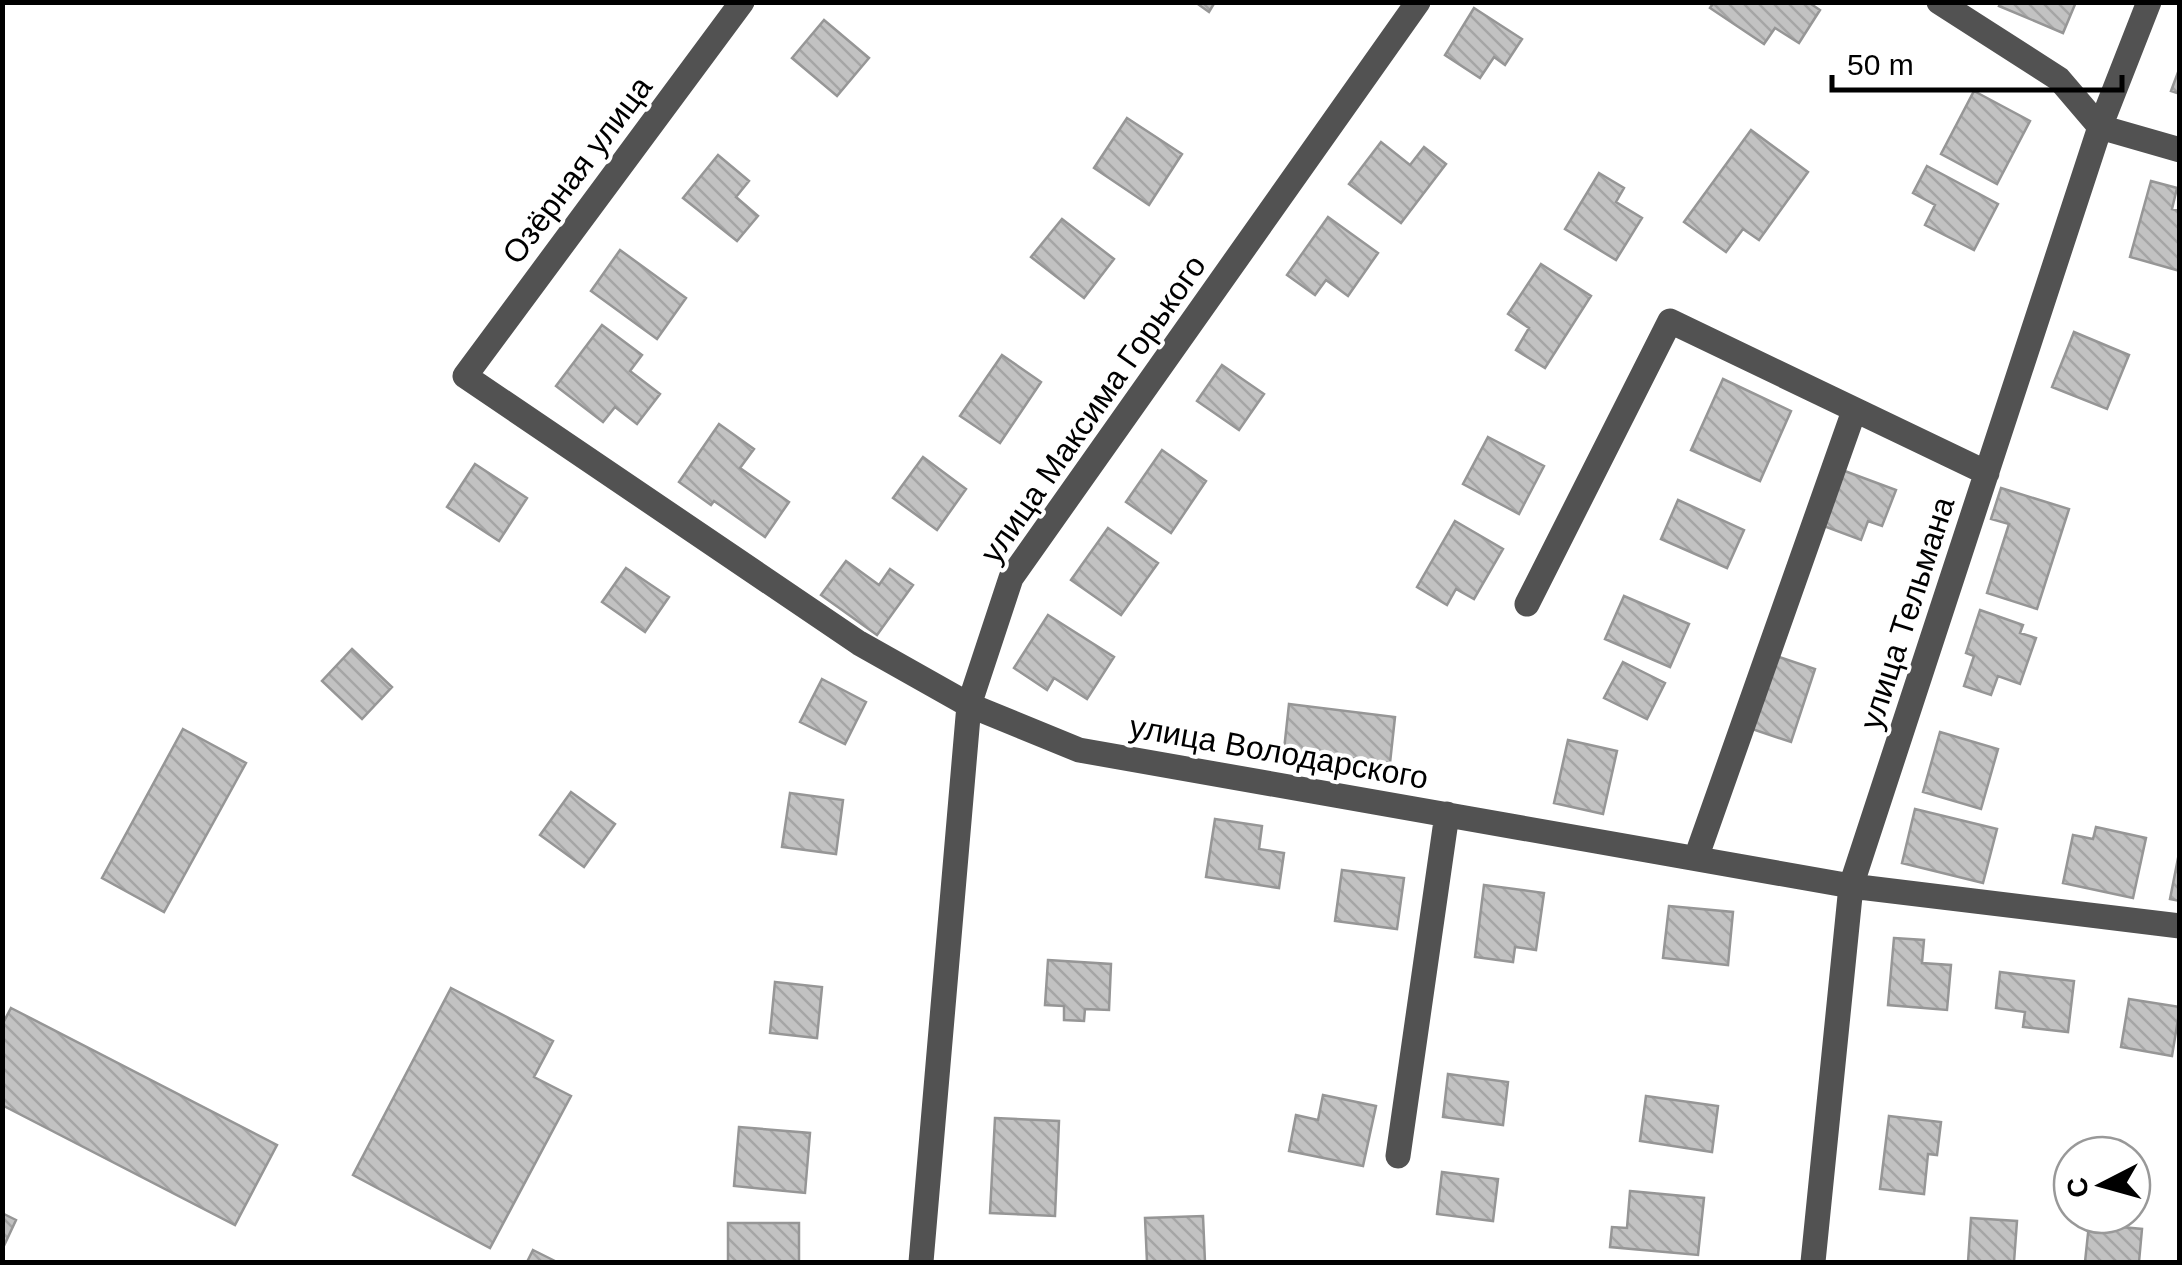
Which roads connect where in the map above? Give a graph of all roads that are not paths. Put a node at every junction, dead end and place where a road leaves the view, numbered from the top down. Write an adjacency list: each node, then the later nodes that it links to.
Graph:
1 (742, 2): 7 (street, Озёрная улица)
2 (1418, 2): 11 (street, улица Максима Горького)
3 (1939, 2): 5 (street)
4 (2149, 2): 5 (street, улица Тельмана)
5 (2100, 127): 6 (street); 9 (street, улица Тельмана)
6 (2180, 150)
7 (465, 376): 11 (street, улица Володарского)
8 (1854, 411): 9 (street); 10 (street); 13 (street)
9 (1987, 473): 14 (street, улица Тельмана)
10 (1527, 604)
11 (968, 705): 12 (street, улица Володарского); 17 (street, улица Максима Горького)
12 (1447, 814): 13 (street, улица Володарского); 16 (street)
13 (1696, 858): 14 (street, улица Володарского)
14 (1851, 886): 15 (street, улица Володарского); 18 (street, улица Тельмана)
15 (2180, 926)
16 (1398, 1156)
17 (921, 1262)
18 (1813, 1262)

